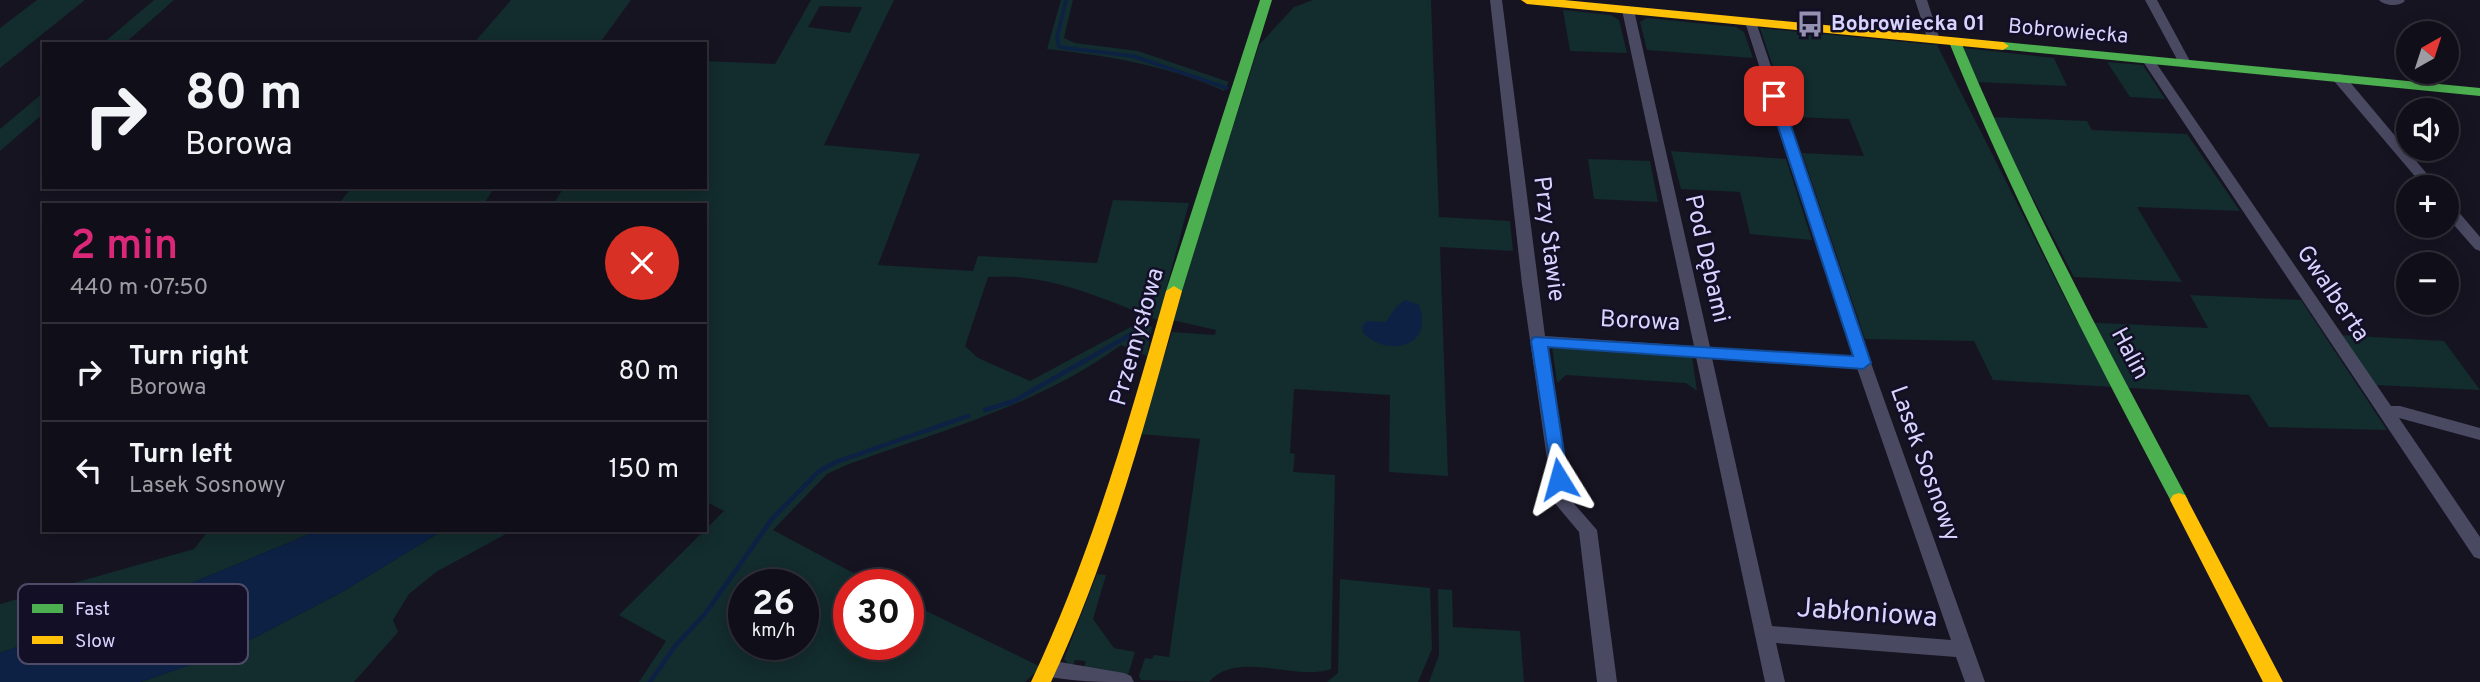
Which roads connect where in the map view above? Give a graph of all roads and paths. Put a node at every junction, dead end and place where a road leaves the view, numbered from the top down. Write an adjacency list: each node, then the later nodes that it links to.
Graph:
1 (1266, 0): 28 (street, Przemysłowa)
2 (1496, 0): 20 (street, Przy Stawie)
3 (1527, 0): 8 (street, Bobrowiecka)
4 (1921, 0): 11 (street)
5 (2151, 0): 14 (street)
6 (2385, 0): 7 (street)
7 (2399, 1)
8 (1610, 4): 9 (street, Bobrowiecka)
9 (1628, 10): 10 (street, Bobrowiecka); 21 (street, Pod Dębami)
10 (1751, 22): 11 (street, Bobrowiecka); 22 (street, Lasek Sosnowy)
11 (1934, 40): 12 (street, Bobrowiecka)
12 (1955, 42): 13 (street, Bobrowiecka); 33 (street, Halin)
13 (2148, 60): 14 (street, Bobrowiecka); 23 (street, Gwalberta)
14 (2185, 63): 15 (street, Bobrowiecka)
15 (2339, 78): 16 (street, Bobrowiecka); 17 (street)
16 (2480, 92)
17 (2421, 175)
18 (2459, 221): 19 (street)
19 (2480, 246)
20 (1539, 341): 21 (street, Borowa); 30 (street, Przy Stawie)
21 (1703, 350): 22 (street, Borowa); 26 (street, Pod Dębami)
22 (1863, 363): 27 (street, Lasek Sosnowy)
23 (2384, 413): 24 (street); 25 (street, Gwalberta)
24 (2480, 434)
25 (2480, 552)
26 (1765, 634): 27 (street, Jabłoniowa); 31 (street, Pod Dębami)
27 (1965, 649): 32 (street, Lasek Sosnowy)
28 (1044, 676): 29 (street)
29 (1124, 682)
30 (1607, 682)
31 (1775, 682)
32 (1975, 682)
33 (2273, 682)

